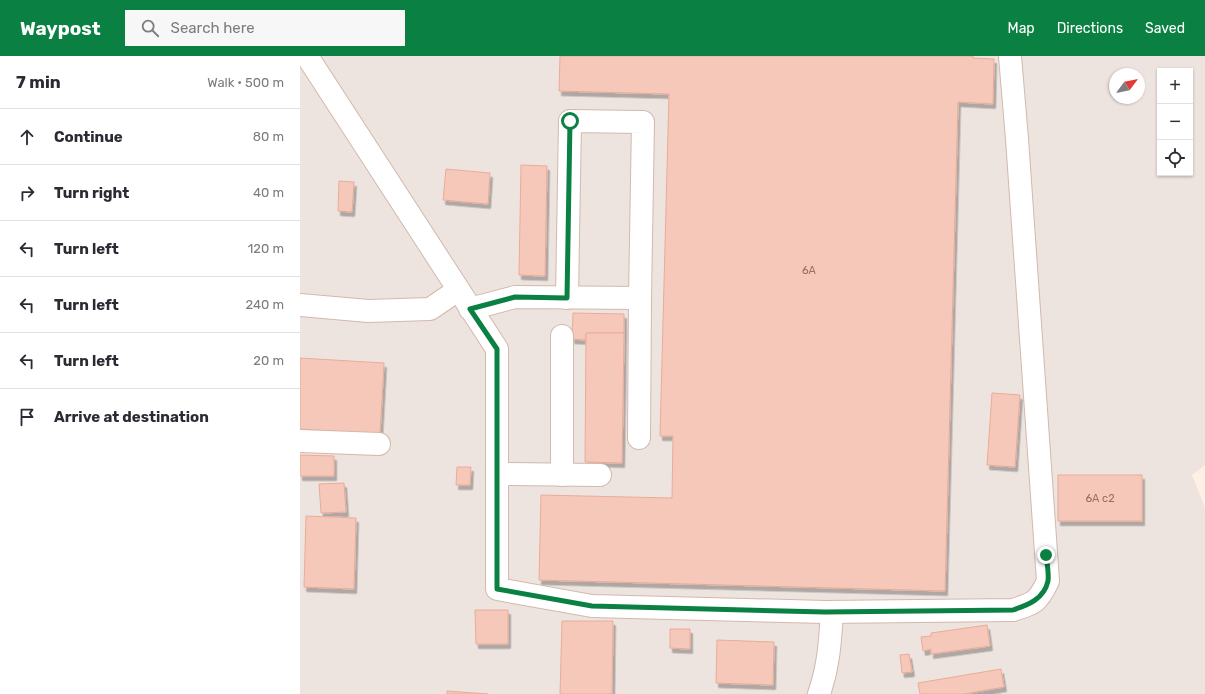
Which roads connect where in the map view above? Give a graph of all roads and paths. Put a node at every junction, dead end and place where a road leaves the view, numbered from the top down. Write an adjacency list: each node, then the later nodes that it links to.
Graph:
1 (307, 56): 3 (street)
2 (1010, 56): 15 (street)
3 (458, 290): 6 (street); 7 (street)
4 (567, 298): 5 (street); 5 (street); 7 (street)
5 (640, 298): 9 (street)
6 (300, 305)
7 (470, 309): 12 (street)
8 (562, 336): 13 (street)
9 (639, 438)
10 (300, 441): 11 (street)
11 (379, 444)
12 (497, 474): 13 (street); 15 (street)
13 (562, 475): 14 (street)
14 (600, 475)
15 (832, 612): 16 (street)
16 (819, 694)

